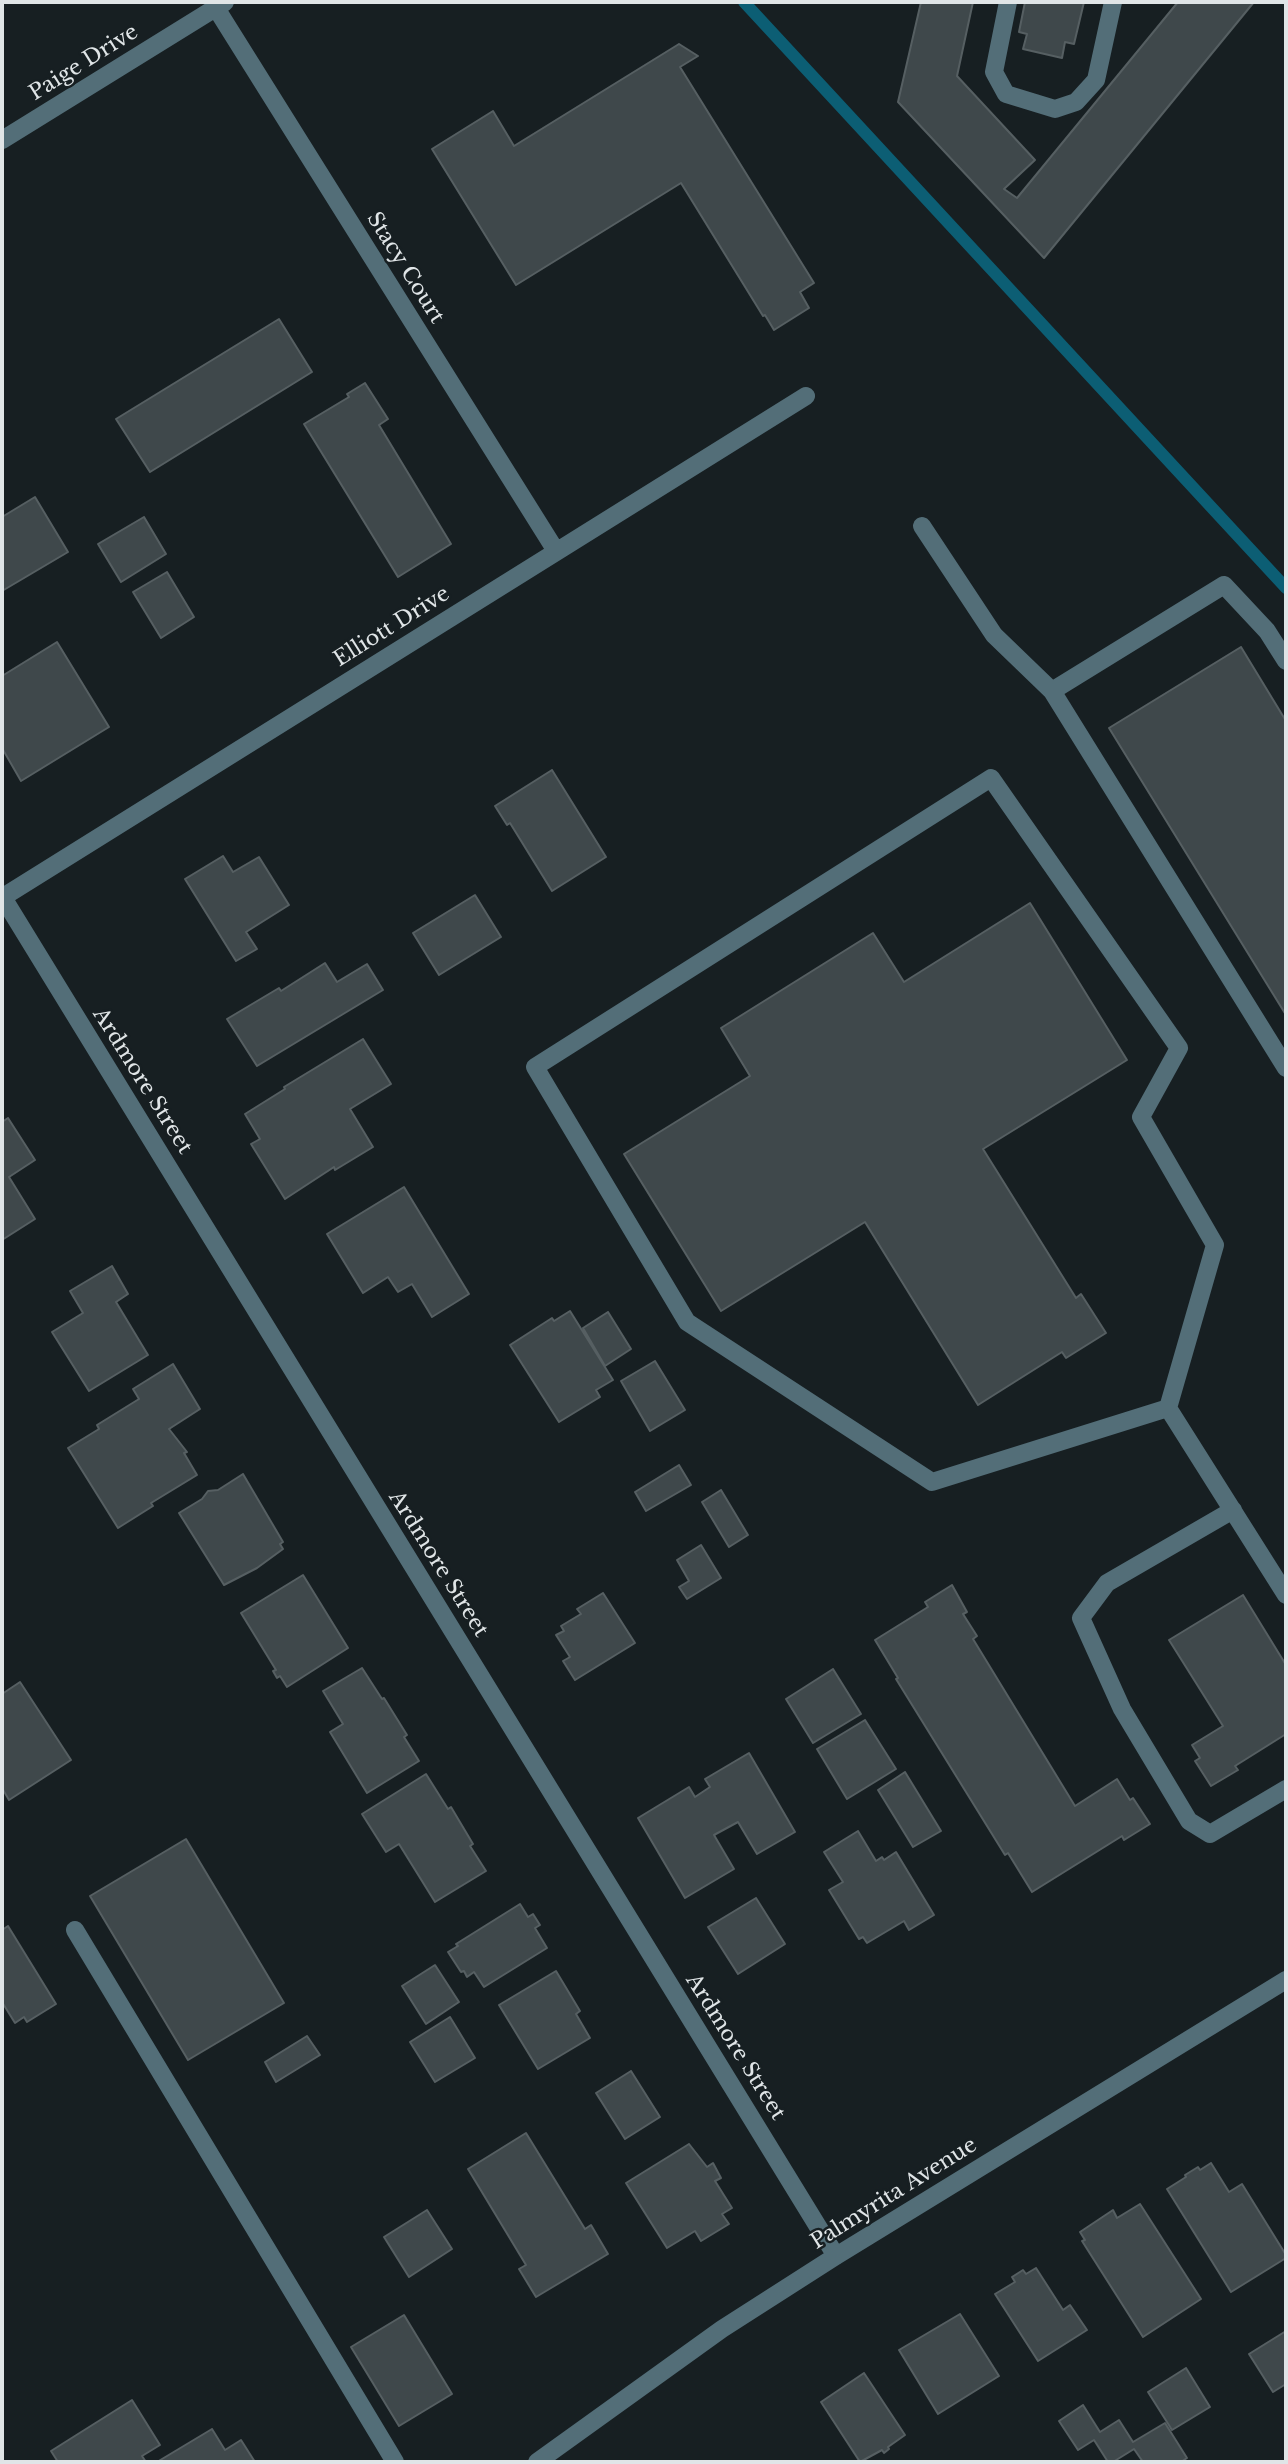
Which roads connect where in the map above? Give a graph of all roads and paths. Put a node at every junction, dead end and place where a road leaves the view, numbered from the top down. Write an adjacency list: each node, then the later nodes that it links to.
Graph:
1 (1008, 2): 2 (street)
2 (1113, 2)
3 (221, 5): 4 (street, Paige Drive); 7 (street, Stacy Court)
4 (2, 140)
5 (806, 397): 7 (street, Elliott Drive)
6 (922, 526): 9 (street)
7 (556, 551): 10 (street, Elliott Drive)
8 (1286, 661): 9 (street)
9 (1052, 691): 11 (street)
10 (2, 897): 18 (street, Ardmore Street)
11 (1286, 1068)
12 (1168, 1408): 12 (street); 13 (street)
13 (1233, 1510): 14 (street); 15 (street)
14 (1286, 1595)
15 (1286, 1789)
16 (75, 1930): 19 (street)
17 (1286, 1980): 18 (street, Palmyrita Avenue)
18 (836, 2256): 20 (street, Palmyrita Avenue)
19 (395, 2462)
20 (537, 2462)

